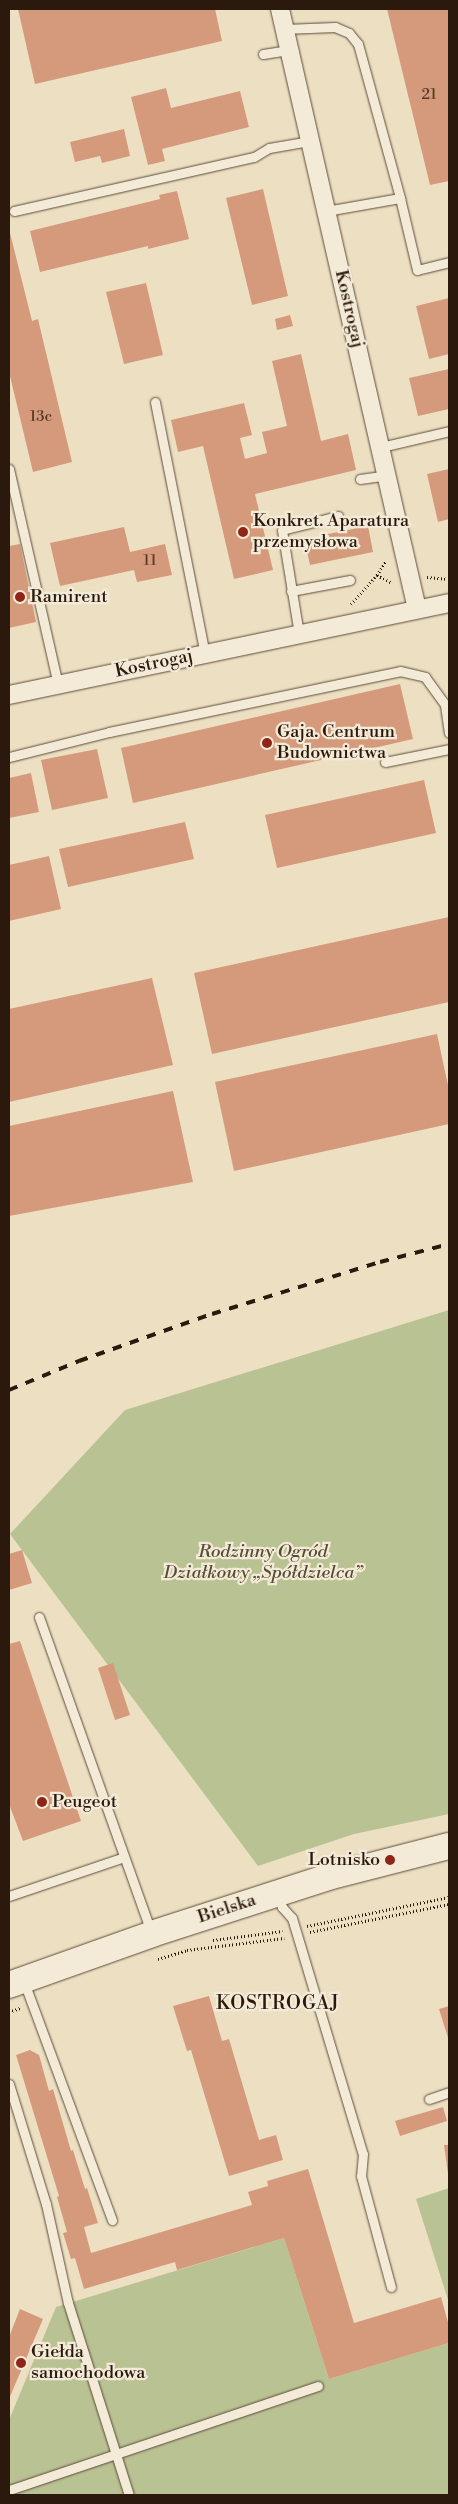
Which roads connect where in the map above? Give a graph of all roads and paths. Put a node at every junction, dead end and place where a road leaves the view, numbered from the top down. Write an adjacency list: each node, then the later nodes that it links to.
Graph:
1 (280, 9): 2 (street, Kostrogaj)
2 (284, 29): 3 (street, Kostrogaj); 6 (lane)
3 (289, 50): 4 (lane); 5 (street, Kostrogaj)
4 (263, 54)
5 (310, 141): 7 (lane); 8 (street, Kostrogaj)
6 (400, 198): 8 (lane); 9 (lane)
7 (14, 211)
8 (326, 211): 12 (street, Kostrogaj)
9 (449, 262)
10 (155, 402): 22 (lane)
11 (449, 431): 12 (lane)
12 (381, 447): 14 (street, Kostrogaj)
13 (9, 469): 23 (lane)
14 (387, 475): 15 (lane); 20 (street, Kostrogaj)
15 (360, 479)
16 (338, 516): 18 (lane)
17 (350, 580): 18 (lane)
18 (291, 590): 21 (lane)
19 (449, 602): 20 (street, Kostrogaj)
20 (417, 609): 21 (street, Kostrogaj)
21 (299, 634): 22 (street, Kostrogaj)
22 (205, 654): 23 (street, Kostrogaj)
23 (58, 684): 24 (street, Kostrogaj)
24 (9, 695)
25 (447, 704): 26 (lane); 28 (lane)
26 (449, 734)
27 (449, 749): 29 (lane)
28 (9, 757)
29 (385, 762)
30 (39, 1617): 32 (lane)
31 (449, 1846): 33 (main road, Bielska)
32 (124, 1857): 34 (lane); 39 (lane)
33 (277, 1893): 37 (lane); 39 (main road, Bielska)
34 (9, 1896)
35 (449, 1897): 37 (path)
36 (449, 1904): 37 (path)
37 (295, 1932): 38 (path); 39 (path); 46 (lane)
38 (206, 1940)
39 (153, 1947): 40 (main road, Bielska)
40 (22, 1989): 41 (path); 45 (lane)
41 (9, 2012)
42 (9, 2084): 48 (lane)
43 (449, 2092): 44 (lane)
44 (429, 2099)
45 (112, 2220)
46 (391, 2288)
47 (318, 2386): 48 (lane)
48 (116, 2454): 49 (lane); 50 (lane)
49 (9, 2490)
50 (129, 2495)

